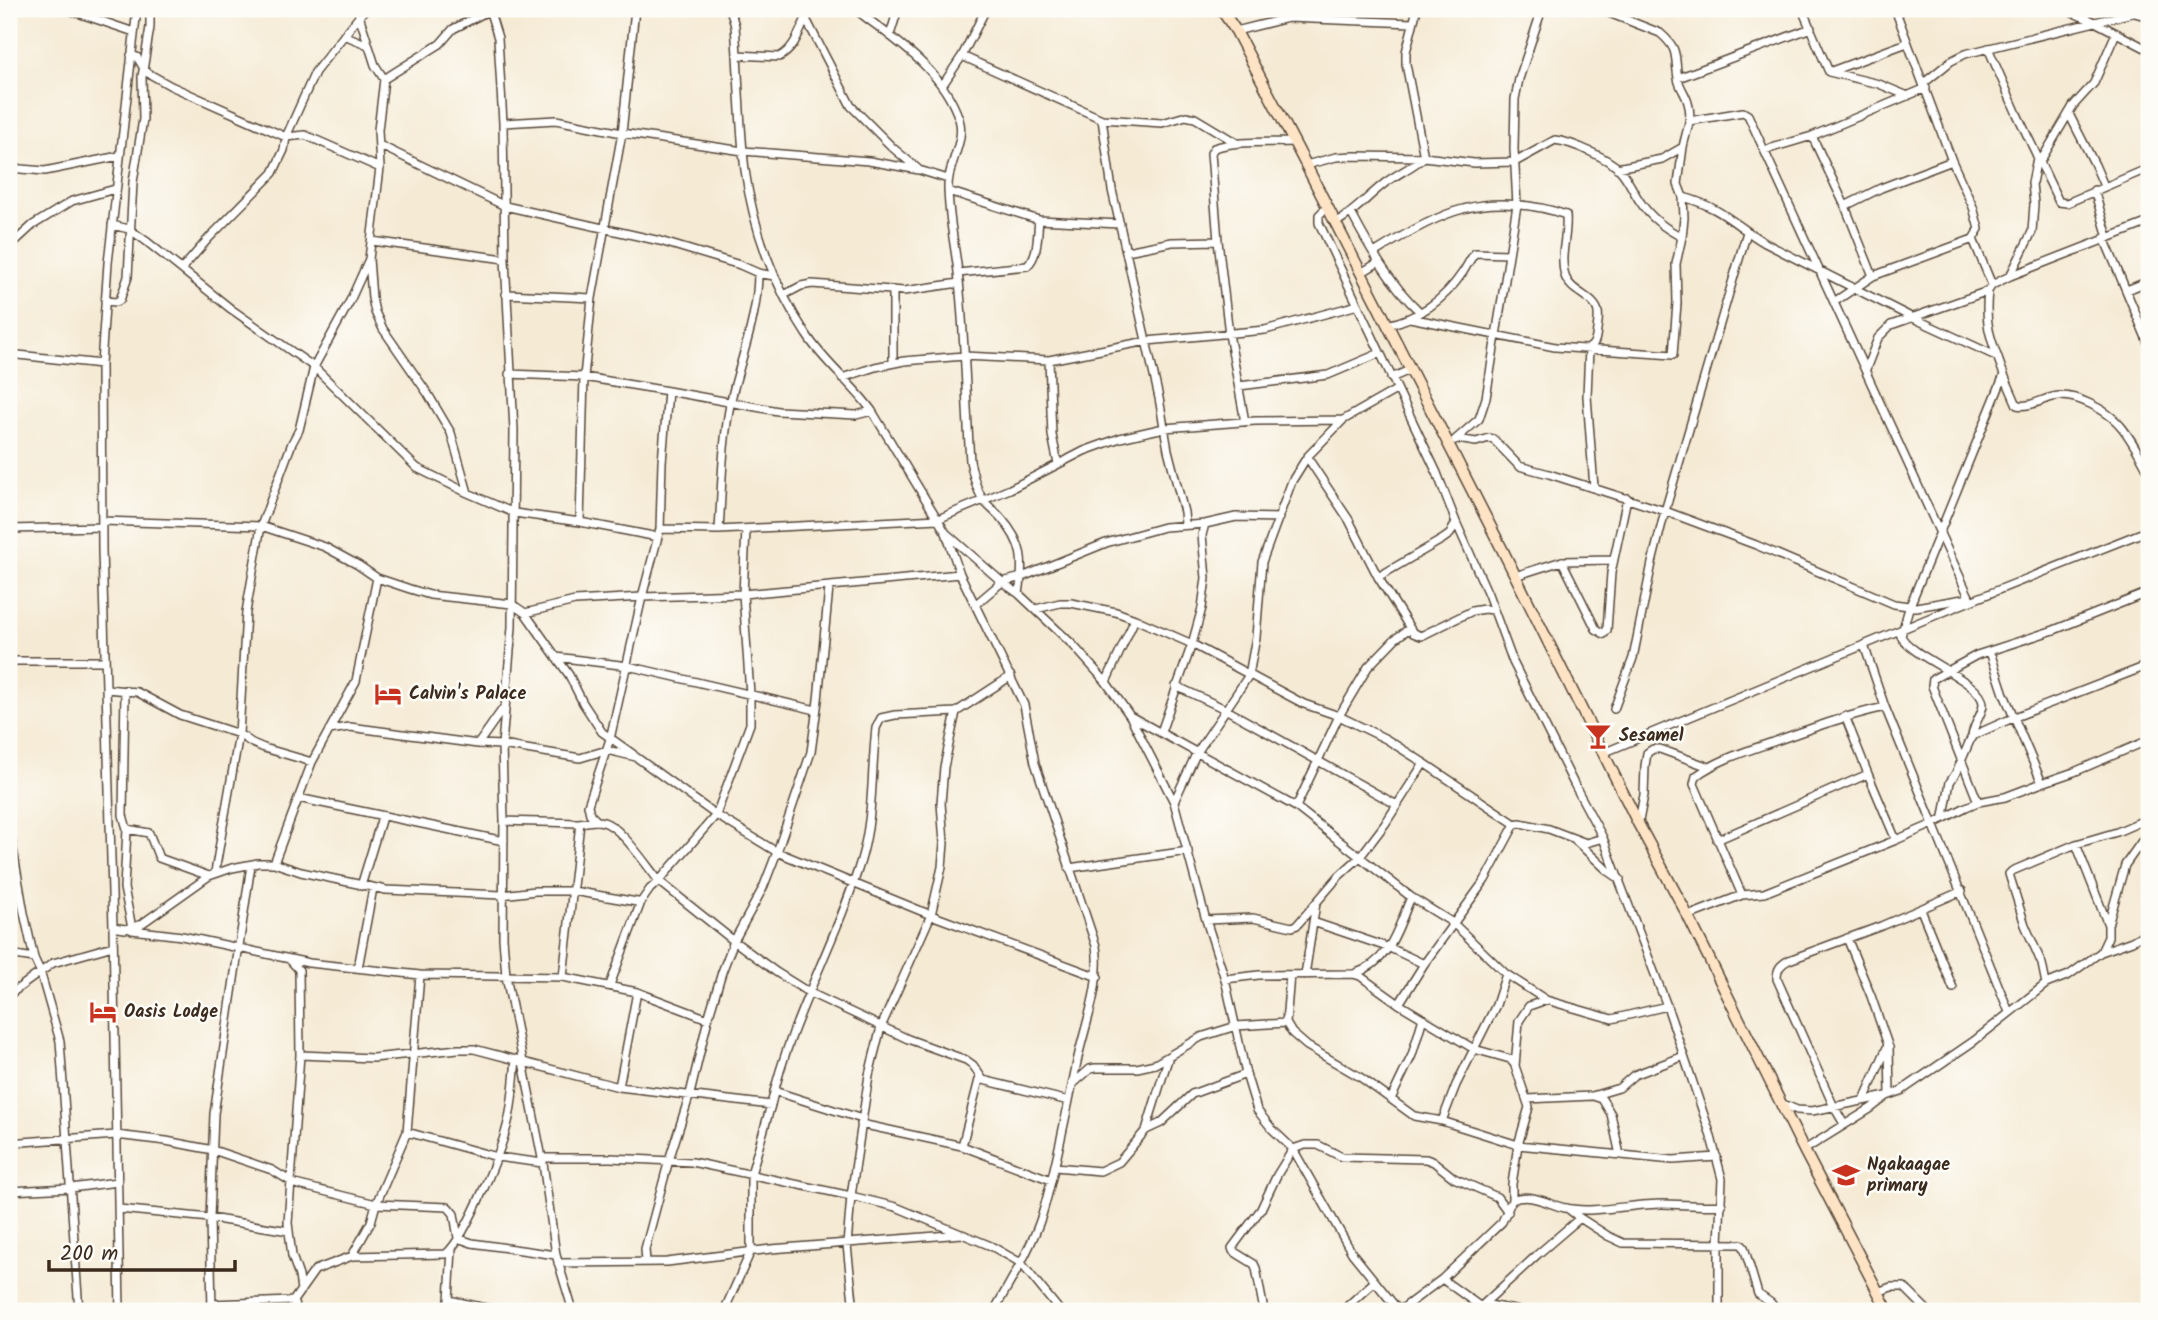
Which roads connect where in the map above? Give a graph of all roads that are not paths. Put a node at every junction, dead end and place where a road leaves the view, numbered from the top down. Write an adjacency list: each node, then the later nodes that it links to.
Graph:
1 (66, 9): 30 (street)
2 (137, 9): 30 (street)
3 (150, 9): 41 (street)
4 (489, 9): 44 (street); 51 (street)
5 (635, 9): 52 (street)
6 (730, 9): 39 (street)
7 (812, 9): 23 (street)
8 (855, 9): 33 (street)
9 (898, 9): 33 (street)
10 (986, 9): 40 (street)
11 (1221, 9): 29 (street)
12 (1335, 9): 25 (street)
13 (1418, 9): 27 (street)
14 (1542, 9): 65 (street)
15 (1599, 9): 43 (street)
16 (1802, 9): 28 (street)
17 (1895, 9): 34 (street)
18 (2064, 9): 26 (street)
19 (2120, 9): 22 (street)
20 (2149, 9): 22 (street)
21 (360, 11): 32 (street); 35 (street)
22 (2133, 12): 24 (street); 26 (street)
23 (806, 17): 39 (street); 71 (street)
24 (2149, 17)
25 (1333, 19): 27 (street); 29 (street)
26 (2095, 22): 31 (street); 36 (street)
27 (1413, 23): 62 (street)
28 (1811, 28): 42 (street); 43 (street)
29 (1236, 31): 56 (street)
30 (134, 32): 38 (street)
31 (2116, 33): 37 (street); 48 (street)
32 (344, 35): 35 (street); 54 (street)
33 (890, 35): 46 (street)
34 (1907, 43): 42 (street); 45 (street)
35 (368, 45): 44 (street)
36 (1988, 48): 45 (street); 63 (street)
37 (2149, 50)
38 (131, 55): 41 (street); 61 (street)
39 (737, 55): 60 (street)
40 (962, 56): 46 (street); 49 (street)
41 (143, 68): 54 (street); 89 (street)
42 (1829, 72): 47 (street)
43 (1678, 78): 50 (street)
44 (384, 79): 57 (street)
45 (1925, 85): 47 (street); 64 (street)
46 (942, 86): 72 (street)
47 (1908, 96): 53 (street)
48 (2068, 114): 63 (street); 73 (street)
49 (1102, 119): 55 (street); 86 (street)
50 (1689, 121): 58 (street); 59 (street)
51 (503, 123): 52 (street); 79 (street)
52 (622, 133): 60 (street); 88 (street)
53 (1812, 136): 59 (street); 80 (street)
54 (286, 137): 68 (street); 104 (street)
55 (1235, 142): 56 (street); 95 (street)
56 (1293, 142): 66 (street)
57 (379, 145): 68 (street); 79 (street)
58 (1683, 146): 69 (street); 77 (street)
59 (1765, 150): 103 (street)
60 (743, 151): 71 (street); 107 (street)
61 (119, 156): 67 (street); 74 (street)
62 (1424, 157): 65 (street); 66 (street); 82 (street)
63 (2039, 160): 75 (street); 109 (street)
64 (1952, 161): 80 (street); 93 (street)
65 (1515, 163): 69 (street); 78 (street)
66 (1306, 165): 81 (street)
67 (9, 168)
68 (380, 168): 94 (street)
69 (1617, 168): 91 (street)
70 (2149, 168): 73 (street)
71 (919, 170): 72 (street)
72 (948, 179): 76 (street)
73 (2104, 186): 75 (street)
74 (115, 189): 87 (street); 96 (street)
75 (2094, 190): 92 (street)
76 (948, 191): 83 (street); 106 (street)
77 (1683, 197): 90 (street); 91 (street)
78 (1517, 205): 98 (street); 99 (street); 132 (street)
79 (505, 206): 88 (street); 101 (street)
80 (1845, 206): 108 (street)
81 (1327, 207): 85 (street); 113 (street)
82 (1352, 213): 85 (street); 98 (street)
83 (1038, 220): 86 (street); 106 (street)
84 (2149, 222): 92 (street)
85 (1335, 223): 110 (street)
86 (1120, 224): 97 (street)
87 (112, 225): 89 (street); 121 (street)
88 (606, 228): 105 (street); 120 (street)
89 (132, 231): 104 (street); 121 (street)
90 (1746, 232): 103 (street); 164 (street)
91 (1682, 237): 132 (street)
92 (2106, 238): 109 (street); 117 (street)
93 (1973, 239): 108 (street); 115 (street)
94 (372, 240): 100 (street); 101 (street)
95 (1218, 241): 97 (street); 128 (street)
96 (9, 247)
97 (1127, 251): 130 (street)
98 (1374, 253): 102 (street)
99 (1509, 254): 124 (street); 129 (street)
100 (369, 259): 140 (street); 161 (street)
101 (505, 259): 118 (street)
102 (1379, 262): 110 (street); 124 (street)
103 (1818, 268): 114 (street); 122 (street)
104 (182, 269): 140 (street)
105 (758, 273): 107 (street); 151 (street)
106 (958, 273): 112 (street)
107 (774, 276): 119 (street)
108 (1873, 276): 114 (street)
109 (2010, 276): 115 (street)
110 (1363, 277): 113 (street); 127 (street)
111 (2149, 281): 117 (street)
112 (959, 283): 116 (street); 135 (street)
113 (1350, 288): 123 (street)
114 (1852, 288): 122 (street); 125 (street)
115 (1990, 288): 125 (street); 136 (street)
116 (893, 290): 119 (street); 138 (street)
117 (2127, 290): 131 (street)
118 (506, 294): 120 (street); 143 (street)
119 (784, 295): 146 (street)
120 (592, 298): 145 (street)
121 (105, 301): 139 (street)
122 (1834, 302): 141 (street)
123 (1358, 305): 128 (street); 133 (street)
124 (1420, 312): 126 (street)
125 (1911, 317): 136 (street); 141 (street)
126 (1410, 318): 127 (street); 129 (street)
127 (1387, 325): 142 (street)
128 (1229, 334): 130 (street); 148 (street)
129 (1496, 336): 132 (street); 156 (street)
130 (1147, 341): 137 (street); 155 (street)
131 (2149, 345)
132 (1589, 348): 160 (street)
133 (1380, 353): 147 (street); 148 (street)
134 (9, 354): 139 (street)
135 (964, 356): 137 (street); 138 (street); 163 (street)
136 (1998, 357): 144 (street)
137 (1049, 360): 158 (street)
138 (893, 363): 146 (street)
139 (101, 364): 170 (street)
140 (314, 367): 161 (street); 173 (street)
141 (1866, 369): 180 (street)
142 (1410, 370): 147 (street); 156 (street)
143 (509, 374): 145 (street); 165 (street)
144 (2004, 375): 159 (street); 180 (street)
145 (584, 377): 150 (street); 168 (street)
146 (842, 378): 152 (street)
147 (1391, 378): 149 (street)
148 (1239, 386): 154 (street)
149 (1396, 390): 153 (street); 169 (street)
150 (668, 391): 151 (street); 178 (street)
151 (731, 403): 152 (street); 175 (street)
152 (872, 411): 167 (street)
153 (1343, 420): 154 (street); 157 (street)
154 (1245, 422): 155 (street)
155 (1164, 428): 158 (street); 171 (street)
156 (1452, 441): 160 (street); 184 (street)
157 (1307, 457): 166 (street); 186 (street)
158 (1058, 464): 163 (street)
159 (2149, 472)
160 (1594, 488): 162 (street)
161 (468, 494): 165 (street)
162 (1627, 498): 164 (street); 182 (street)
163 (983, 500): 167 (street); 185 (street)
164 (1665, 511): 197 (street); 224 (street)
165 (514, 513): 168 (street); 195 (street)
166 (1279, 518): 172 (street); 214 (street)
167 (938, 519): 176 (street); 179 (street)
168 (580, 522): 178 (street)
169 (1456, 522): 186 (street); 199 (street)
170 (102, 524): 173 (street); 174 (street); 210 (street)
171 (1185, 524): 172 (street); 185 (street)
172 (1205, 524): 205 (street)
173 (261, 526): 187 (street); 233 (street)
174 (9, 529)
175 (719, 530): 176 (street); 178 (street)
176 (746, 530): 190 (street)
177 (2149, 530): 194 (street)
178 (659, 533): 193 (street)
179 (946, 533): 183 (street); 188 (street)
180 (1940, 533): 194 (street); 197 (street)
181 (1562, 561): 182 (street); 182 (street); 184 (street)
182 (1613, 561)
183 (960, 574): 189 (street); 196 (street)
184 (1515, 576): 240 (street)
185 (1022, 577): 188 (street); 191 (street)
186 (1378, 577): 203 (street)
187 (377, 578): 195 (street); 231 (street)
188 (1002, 582): 191 (street); 196 (street)
189 (829, 587): 190 (street); 225 (street)
190 (743, 594): 193 (street); 220 (street)
191 (1019, 594): 198 (street)
192 (2146, 594): 200 (street); 207 (street)
193 (642, 597): 201 (street); 211 (street)
194 (1970, 599): 197 (street); 204 (street)
195 (512, 604): 201 (street); 221 (street)
196 (976, 604): 215 (street)
197 (1909, 608): 204 (street)
198 (1035, 609): 202 (street); 216 (street)
199 (1494, 610): 203 (street); 268 (street)
200 (2149, 611)
201 (525, 613): 208 (street)
202 (1135, 619): 205 (street); 216 (street)
203 (1410, 628): 228 (street)
204 (1901, 630): 206 (street); 213 (street)
205 (1192, 644): 214 (street); 217 (street)
206 (1864, 645): 222 (street); 240 (street)
207 (1990, 652): 213 (street); 230 (street)
208 (555, 657): 211 (street); 235 (street)
209 (9, 661): 210 (street)
210 (105, 661): 218 (street)
211 (628, 666): 220 (street); 235 (street)
212 (2149, 666): 230 (street)
213 (1948, 669): 234 (street); 243 (street)
214 (1249, 675): 223 (street); 228 (street)
215 (1011, 676): 226 (street); 279 (street)
216 (1106, 682): 227 (street)
217 (1176, 685): 223 (street); 232 (street)
218 (107, 689): 219 (street); 300 (street)
219 (125, 690): 233 (street); 266 (street)
220 (750, 694): 225 (street); 255 (street)
221 (505, 705): 237 (street); 238 (street)
222 (1885, 707): 229 (street); 263 (street)
223 (1226, 709): 241 (street); 245 (street)
224 (1615, 709)
225 (816, 710): 275 (street)
226 (956, 712): 283 (street); 294 (street)
227 (1130, 716): 232 (street); 251 (street)
228 (1339, 716): 245 (street); 246 (street)
229 (1845, 716): 247 (street); 248 (street)
230 (2015, 717): 234 (street); 249 (street)
231 (329, 730): 237 (street); 244 (street)
232 (1161, 732): 241 (street)
233 (239, 734): 244 (street); 280 (street)
234 (1972, 736): 243 (street)
235 (610, 739): 239 (street); 242 (street)
236 (2149, 740): 249 (street)
237 (478, 744): 238 (street)
238 (502, 745): 239 (street); 259 (street)
239 (607, 750): 242 (street); 260 (street)
240 (1603, 753): 264 (street)
241 (1196, 754): 251 (street); 254 (street)
242 (636, 757): 255 (street)
243 (1963, 759): 252 (street); 256 (street)
244 (312, 762): 250 (street)
245 (1318, 762): 253 (street); 254 (street)
246 (1424, 763): 253 (street); 262 (street)
247 (1709, 767): 264 (street); 269 (street)
248 (1868, 775): 269 (street); 270 (street)
249 (2042, 783): 252 (street)
250 (298, 798): 257 (street); 277 (street)
251 (1174, 802): 274 (street)
252 (1978, 802): 256 (street)
253 (1397, 805): 276 (street)
254 (1296, 807): 276 (street)
255 (716, 815): 275 (street); 282 (street)
256 (1944, 816): 263 (street)
257 (382, 817): 271 (street); 284 (street)
258 (2149, 818): 273 (street)
259 (504, 821): 261 (street); 271 (street)
260 (597, 821): 261 (street); 282 (street)
261 (580, 823): 286 (street)
262 (1515, 824): 272 (street); 298 (street)
263 (1933, 824): 270 (street); 287 (street)
264 (1639, 825): 295 (street)
265 (9, 826): 310 (street)
266 (127, 829): 280 (street); 301 (street)
267 (2149, 831): 299 (street)
268 (1604, 838): 272 (street); 281 (street)
269 (1717, 840): 289 (street)
270 (1896, 840): 289 (street)
271 (503, 841): 288 (street)
272 (1575, 841): 281 (street)
273 (2076, 844): 299 (street); 324 (street)
274 (1188, 851): 279 (street); 296 (street)
275 (777, 852): 283 (street); 304 (street)
276 (1360, 857): 290 (street); 292 (street)
277 (274, 863): 278 (street); 284 (street)
278 (251, 865): 280 (street); 306 (street)
279 (1069, 869): 322 (street)
280 (212, 874): 301 (street)
281 (1620, 879): 332 (street)
282 (659, 881): 291 (street); 304 (street)
283 (853, 884): 294 (street); 328 (street)
284 (361, 886): 285 (street)
285 (373, 888): 288 (street); 313 (street)
286 (573, 891): 288 (street); 291 (street); 321 (street)
287 (1962, 891): 293 (street); 333 (street)
288 (502, 895): 318 (street)
289 (1742, 895): 295 (street)
290 (1411, 897): 298 (street); 307 (street)
291 (641, 902): 325 (street)
292 (1316, 903): 296 (street); 297 (street)
293 (1921, 910): 303 (street); 326 (street)
294 (931, 915): 322 (street); 338 (street)
295 (1688, 916): 359 (street)
296 (1206, 920): 323 (street)
297 (1313, 922): 307 (street); 320 (street)
298 (1453, 923): 312 (street); 316 (street)
299 (2108, 925): 308 (street)
300 (113, 927): 301 (street); 305 (street)
301 (128, 928): 306 (street)
302 (2149, 931): 308 (street)
303 (1847, 938): 339 (street); 361 (street)
304 (734, 941): 328 (street); 335 (street)
305 (113, 946): 314 (street); 367 (street)
306 (237, 948): 311 (street); 373 (street)
307 (1390, 948): 312 (street); 315 (street)
308 (2101, 952): 324 (street)
309 (9, 954): 310 (street)
310 (34, 958): 314 (street)
311 (289, 959): 313 (street); 342 (street)
312 (1424, 964): 331 (street)
313 (358, 968): 317 (street)
314 (40, 971): 329 (street); 368 (street)
315 (1353, 974): 320 (street); 331 (street)
316 (1506, 974): 330 (street); 340 (street)
317 (420, 975): 318 (street); 341 (street)
318 (506, 975): 321 (street); 345 (street)
319 (1290, 975): 320 (street); 323 (street); 336 (street)
320 (1305, 975)
321 (563, 977): 325 (street)
322 (1098, 977): 349 (street)
323 (1225, 979): 337 (street)
324 (2046, 984): 333 (street)
325 (610, 985): 327 (street)
326 (1953, 988)
327 (637, 992): 335 (street); 350 (street)
328 (808, 992): 338 (street); 351 (street)
329 (9, 995)
330 (1546, 1000): 332 (street); 346 (street)
331 (1399, 1004): 334 (street)
332 (1667, 1006): 344 (street)
333 (2009, 1012): 354 (street)
334 (1423, 1018): 340 (street); 355 (street)
335 (708, 1019): 352 (street)
336 (1286, 1023): 337 (street); 355 (street)
337 (1236, 1026): 343 (street); 347 (street)
338 (881, 1027): 348 (street); 363 (street)
339 (1888, 1045): 354 (street); 357 (street)
340 (1474, 1049): 346 (street); 362 (street)
341 (414, 1054): 342 (street); 345 (street); 366 (street)
342 (300, 1055): 383 (street)
343 (1169, 1056): 349 (street); 365 (street)
344 (1684, 1056): 353 (street); 377 (street)
345 (520, 1060): 350 (street); 376 (street); 379 (street)
346 (1515, 1066): 356 (street)
347 (1247, 1074): 365 (street); 372 (street)
348 (980, 1076): 358 (street); 371 (street)
349 (1073, 1084): 358 (street)
350 (620, 1087): 352 (street)
351 (774, 1091): 360 (street); 363 (street)
352 (690, 1094): 360 (street); 378 (street)
353 (1592, 1096): 356 (street); 375 (street)
354 (1889, 1096): 357 (street); 364 (street)
355 (1391, 1099): 362 (street)
356 (1527, 1099): 370 (street)
357 (1864, 1100): 361 (street)
358 (1069, 1101): 380 (street)
359 (1783, 1104): 361 (street); 374 (street)
360 (771, 1105): 381 (street)
361 (1834, 1107): 364 (street)
362 (1442, 1121): 370 (street)
363 (862, 1122): 371 (street); 387 (street)
364 (1844, 1124): 374 (street)
365 (1146, 1130): 380 (street)
366 (407, 1132): 376 (street); 390 (street)
367 (116, 1135): 368 (street); 373 (street); 384 (street)
368 (68, 1137): 369 (street); 385 (street)
369 (9, 1143)
370 (1518, 1145): 375 (street); 388 (street)
371 (962, 1146): 382 (street)
372 (1293, 1149): 389 (street); 411 (street); 429 (street)
373 (213, 1150): 383 (street); 396 (street)
374 (1804, 1150): 413 (street)
375 (1620, 1155): 377 (street)
376 (497, 1157): 379 (street); 401 (street)
377 (1717, 1157): 391 (street)
378 (668, 1160): 379 (street); 381 (street); 408 (street)
379 (542, 1161): 407 (street)
380 (1055, 1167): 382 (street)
381 (751, 1174): 387 (street); 405 (street)
382 (1051, 1180): 409 (street)
383 (290, 1181): 390 (street); 399 (street)
384 (117, 1182): 385 (street); 394 (street)
385 (71, 1188): 386 (street); 418 (street)
386 (9, 1191)
387 (851, 1196): 400 (street); 403 (street)
388 (1512, 1196): 389 (street); 392 (street); 395 (street)
389 (1497, 1197): 395 (street)
390 (376, 1204): 401 (street); 406 (street)
391 (1722, 1205): 393 (street); 402 (street)
392 (1566, 1208): 393 (street); 397 (street)
393 (1593, 1208): 398 (street)
394 (118, 1209): 396 (street); 419 (street)
395 (1508, 1212): 410 (street)
396 (210, 1218): 399 (street); 417 (street)
397 (1580, 1218): 398 (street); 416 (street)
398 (1598, 1229): 402 (street)
399 (289, 1231): 412 (street)
400 (962, 1234): 403 (street); 409 (street)
401 (460, 1239): 404 (street); 407 (street)
402 (1719, 1243): 435 (street); 436 (street)
403 (848, 1245): 405 (street); 426 (street)
404 (452, 1249): 406 (street); 414 (street)
405 (751, 1251): 408 (street); 425 (street)
406 (352, 1256): 412 (street)
407 (557, 1259): 408 (street); 424 (street)
408 (646, 1262)
409 (1021, 1262): 427 (street); 428 (street)
410 (1442, 1279): 416 (street); 431 (street)
411 (1375, 1282): 430 (street); 431 (street)
412 (301, 1290): 415 (street)
413 (1878, 1292): 437 (street); 438 (street)
414 (449, 1300): 421 (street); 422 (street)
415 (293, 1301): 417 (street); 420 (street)
416 (1480, 1307): 432 (street)
417 (212, 1308)
418 (79, 1311)
419 (120, 1311)
420 (297, 1311)
421 (447, 1311)
422 (499, 1311)
423 (564, 1311): 424 (street)
424 (574, 1311)
425 (724, 1311)
426 (854, 1311)
427 (994, 1311)
428 (1060, 1311)
429 (1264, 1311)
430 (1342, 1311)
431 (1399, 1311)
432 (1519, 1311)
433 (1536, 1311): 434 (street)
434 (1562, 1311)
435 (1719, 1311)
436 (1777, 1311)
437 (1888, 1311)
438 (1928, 1311)

